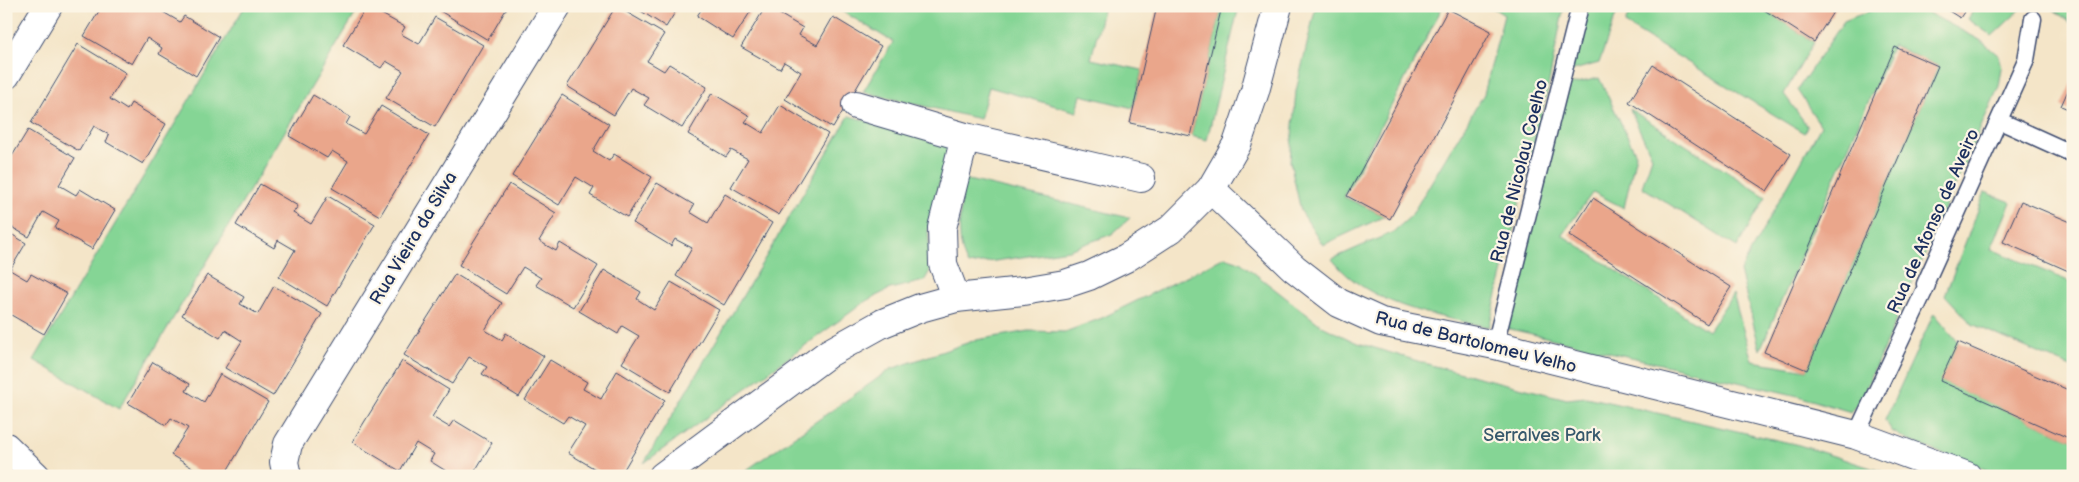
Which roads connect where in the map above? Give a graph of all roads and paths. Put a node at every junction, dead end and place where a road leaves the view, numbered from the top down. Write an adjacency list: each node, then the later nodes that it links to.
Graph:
1 (48, 6): 6 (street)
2 (557, 6): 18 (street, Rua Vieira da Silva)
3 (1278, 6): 12 (street)
4 (1580, 6): 14 (lane, Rua de Nicolau Coelho)
5 (2033, 19): 8 (lane, Rua de Afonso de Aveiro)
6 (6, 74)
7 (856, 105): 9 (street)
8 (2000, 122): 10 (lane); 15 (lane, Rua de Afonso de Aveiro)
9 (965, 137): 11 (street); 13 (street)
10 (2073, 154)
11 (1141, 178)
12 (1211, 189): 13 (street); 14 (street, Rua de Bartolomeu Velho)
13 (956, 298): 19 (street)
14 (1495, 345): 15 (street, Rua de Bartolomeu Velho)
15 (1856, 434): 20 (street, Rua de Bartolomeu Velho)
16 (6, 447): 17 (street)
17 (36, 476)
18 (286, 476)
19 (663, 476)
20 (1967, 476)

